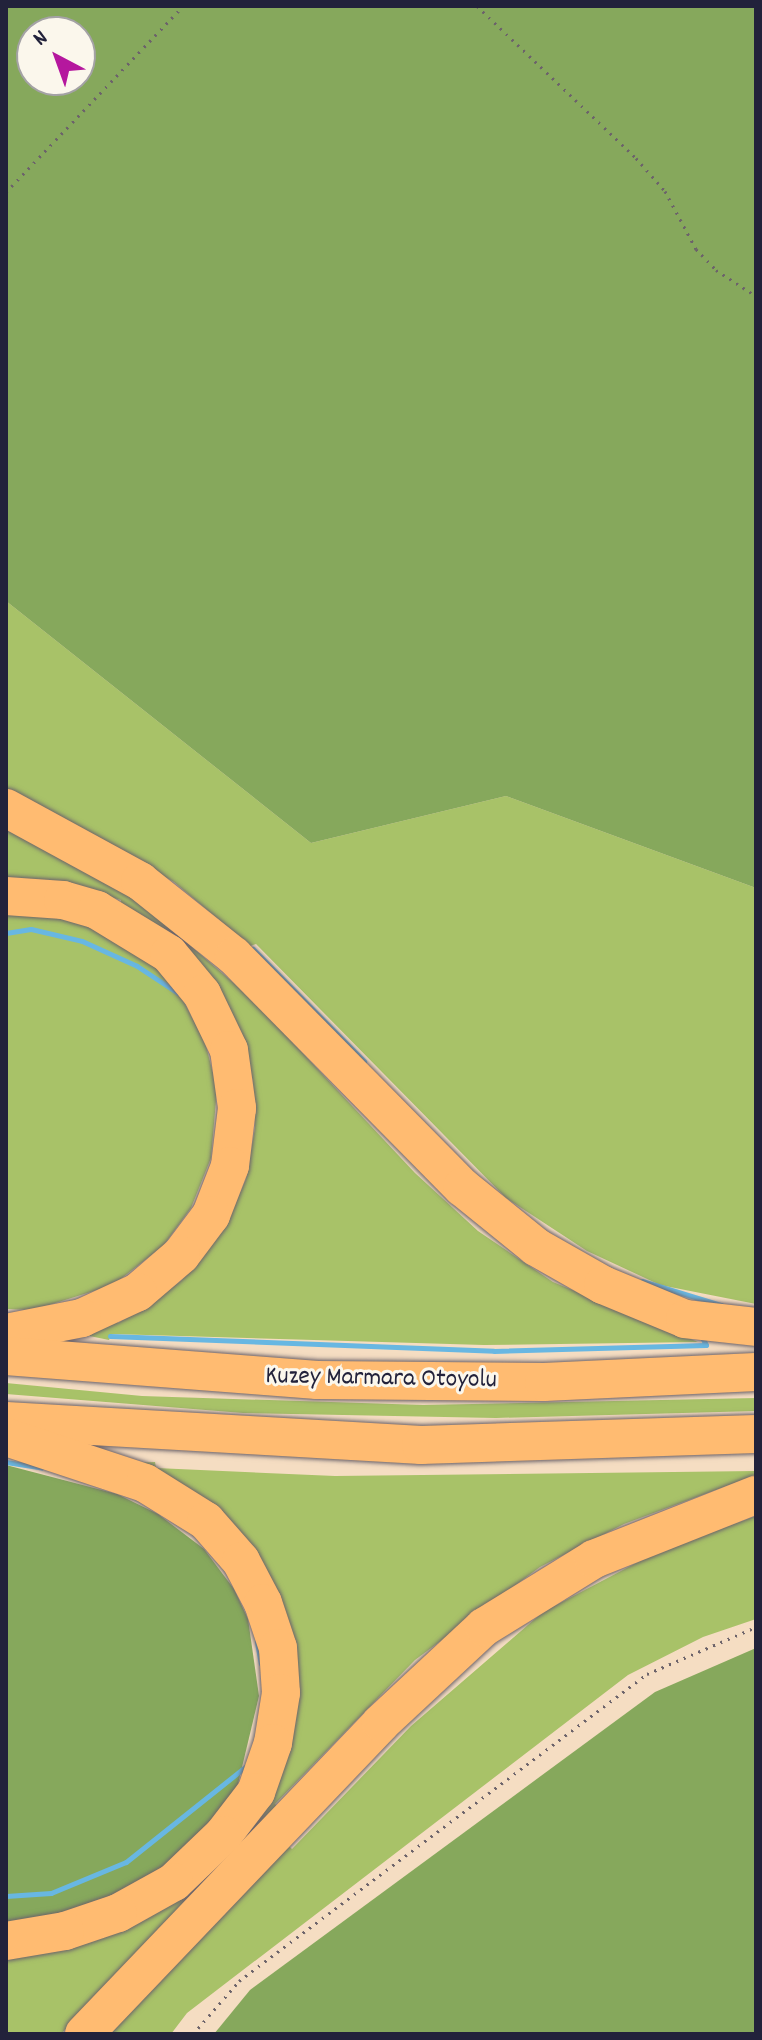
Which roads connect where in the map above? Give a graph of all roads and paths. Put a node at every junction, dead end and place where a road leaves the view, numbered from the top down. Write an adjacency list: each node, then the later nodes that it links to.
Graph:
1 (183, 6): 3 (path)
2 (477, 6): 4 (path)
3 (6, 192)
4 (756, 296)
5 (6, 808): 7 (highway)
6 (6, 896): 8 (highway)
7 (756, 1327)
8 (6, 1333)
9 (6, 1356): 10 (highway, Kuzey Marmara Otoyolu)
10 (756, 1372)
11 (6, 1421): 12 (highway)
12 (756, 1434)
13 (6, 1437): 16 (highway)
14 (756, 1495): 17 (highway)
15 (756, 1627): 18 (path)
16 (6, 1941)
17 (84, 2034)
18 (193, 2034)

